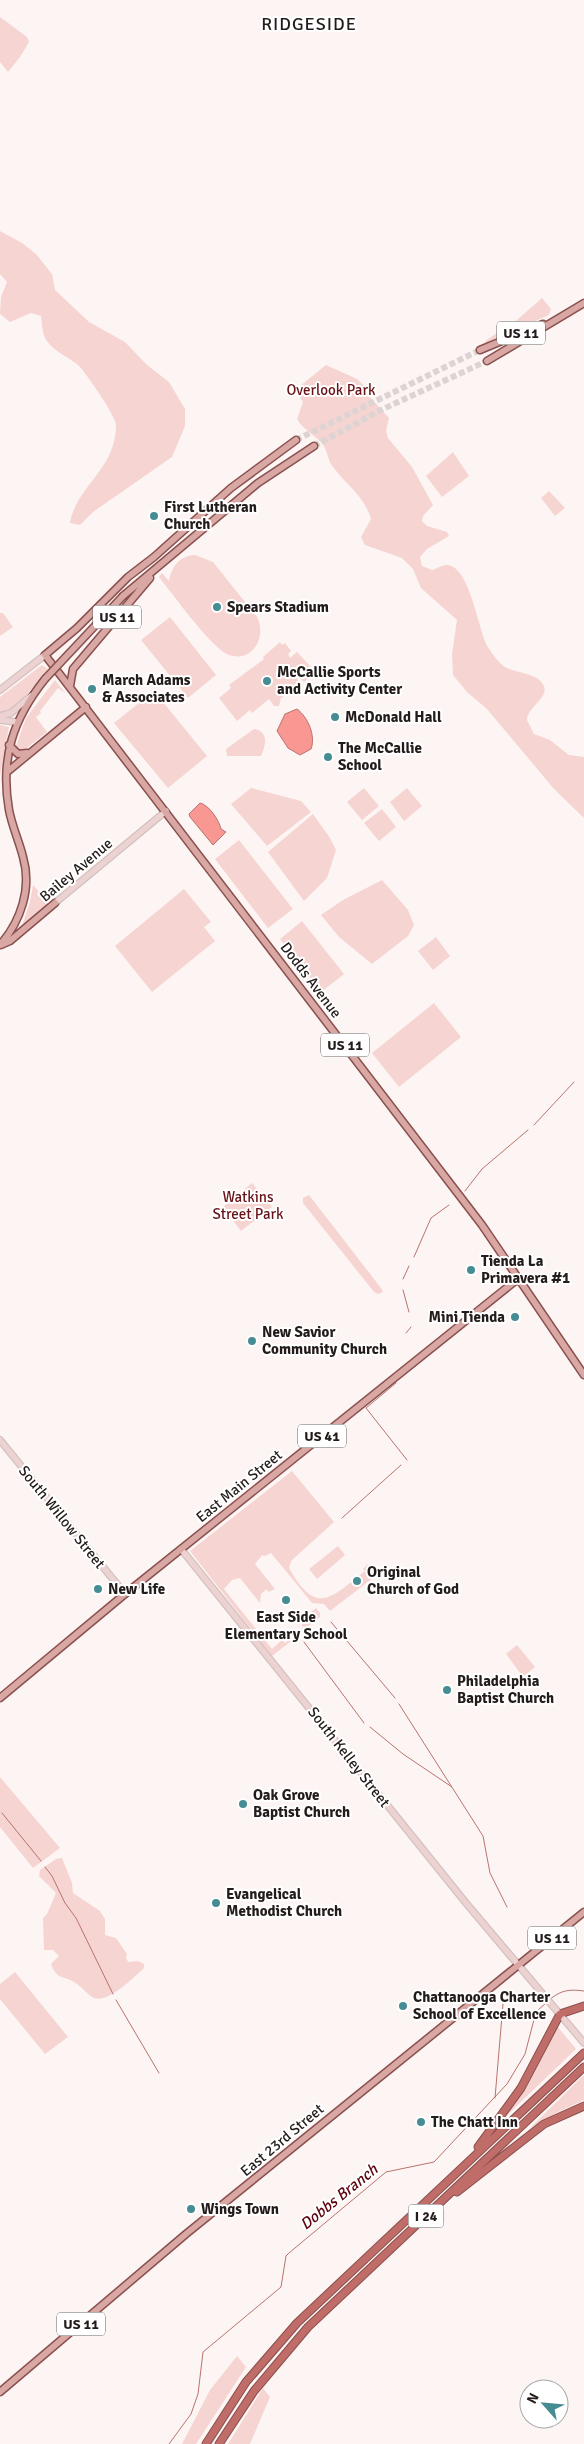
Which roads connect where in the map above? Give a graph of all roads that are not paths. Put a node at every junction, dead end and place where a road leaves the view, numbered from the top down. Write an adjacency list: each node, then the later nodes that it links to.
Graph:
1 (584, 303): 2 (main road, US 11)
2 (563, 316): 3 (main road, US 11); 4 (main road, US 11)
3 (480, 350)
4 (487, 361)
5 (296, 440): 7 (main road, US 11)
6 (314, 446): 8 (main road, US 11)
7 (231, 488): 8 (main road); 10 (main road, US 11)
8 (240, 498): 9 (main road, US 11)
9 (174, 553): 11 (main road); 13 (main road, US 11)
10 (154, 558): 11 (main road); 12 (main road, US 11)
11 (123, 596): 15 (main road, bridge)
12 (45, 655): 13 (main road, Dodds Avenue / US 11); 14 (main road)
13 (70, 686): 16 (main road, Dodds Avenue / US 11)
14 (0, 690)
15 (34, 693): 17 (main road); 19 (main road)
16 (86, 707): 21 (main road); 23 (main road, Dodds Avenue / US 11)
17 (0, 716)
18 (0, 720): 19 (main road)
19 (16, 722): 20 (main road)
20 (9, 746): 21 (main road); 22 (main road)
21 (29, 753): 22 (main road)
22 (7, 772): 25 (main road)
23 (166, 811): 24 (main road, Bailey Avenue); 26 (main road, Dodds Avenue / US 11)
24 (55, 903): 25 (main road, Bailey Avenue)
25 (0, 945)
26 (519, 1278): 27 (main road, Dodds Avenue / US 11); 29 (main road, East Main Street / US 41)
27 (584, 1375)
28 (0, 1440): 30 (main road, South Willow Street)
29 (181, 1549): 30 (main road, East Main Street / US 41); 33 (main road, South Kelley Street)
30 (125, 1594): 31 (main road, East Main Street / US 41)
31 (0, 1698)
32 (584, 1912): 33 (main road, East 23rd Street / US 11)
33 (519, 1964): 35 (main road, South Kelley Street); 42 (main road, East 23rd Street / US 11)
34 (584, 2006): 35 (highway)
35 (560, 2014): 36 (main road, South Kelley Street); 40 (highway)
36 (584, 2043)
37 (584, 2052): 40 (highway, I 24)
38 (583, 2068): 41 (highway, I 24)
39 (584, 2106): 41 (highway)
40 (465, 2164): 43 (highway, I 24)
41 (434, 2208): 44 (highway, I 24)
42 (0, 2392)
43 (206, 2444)
44 (219, 2444)

